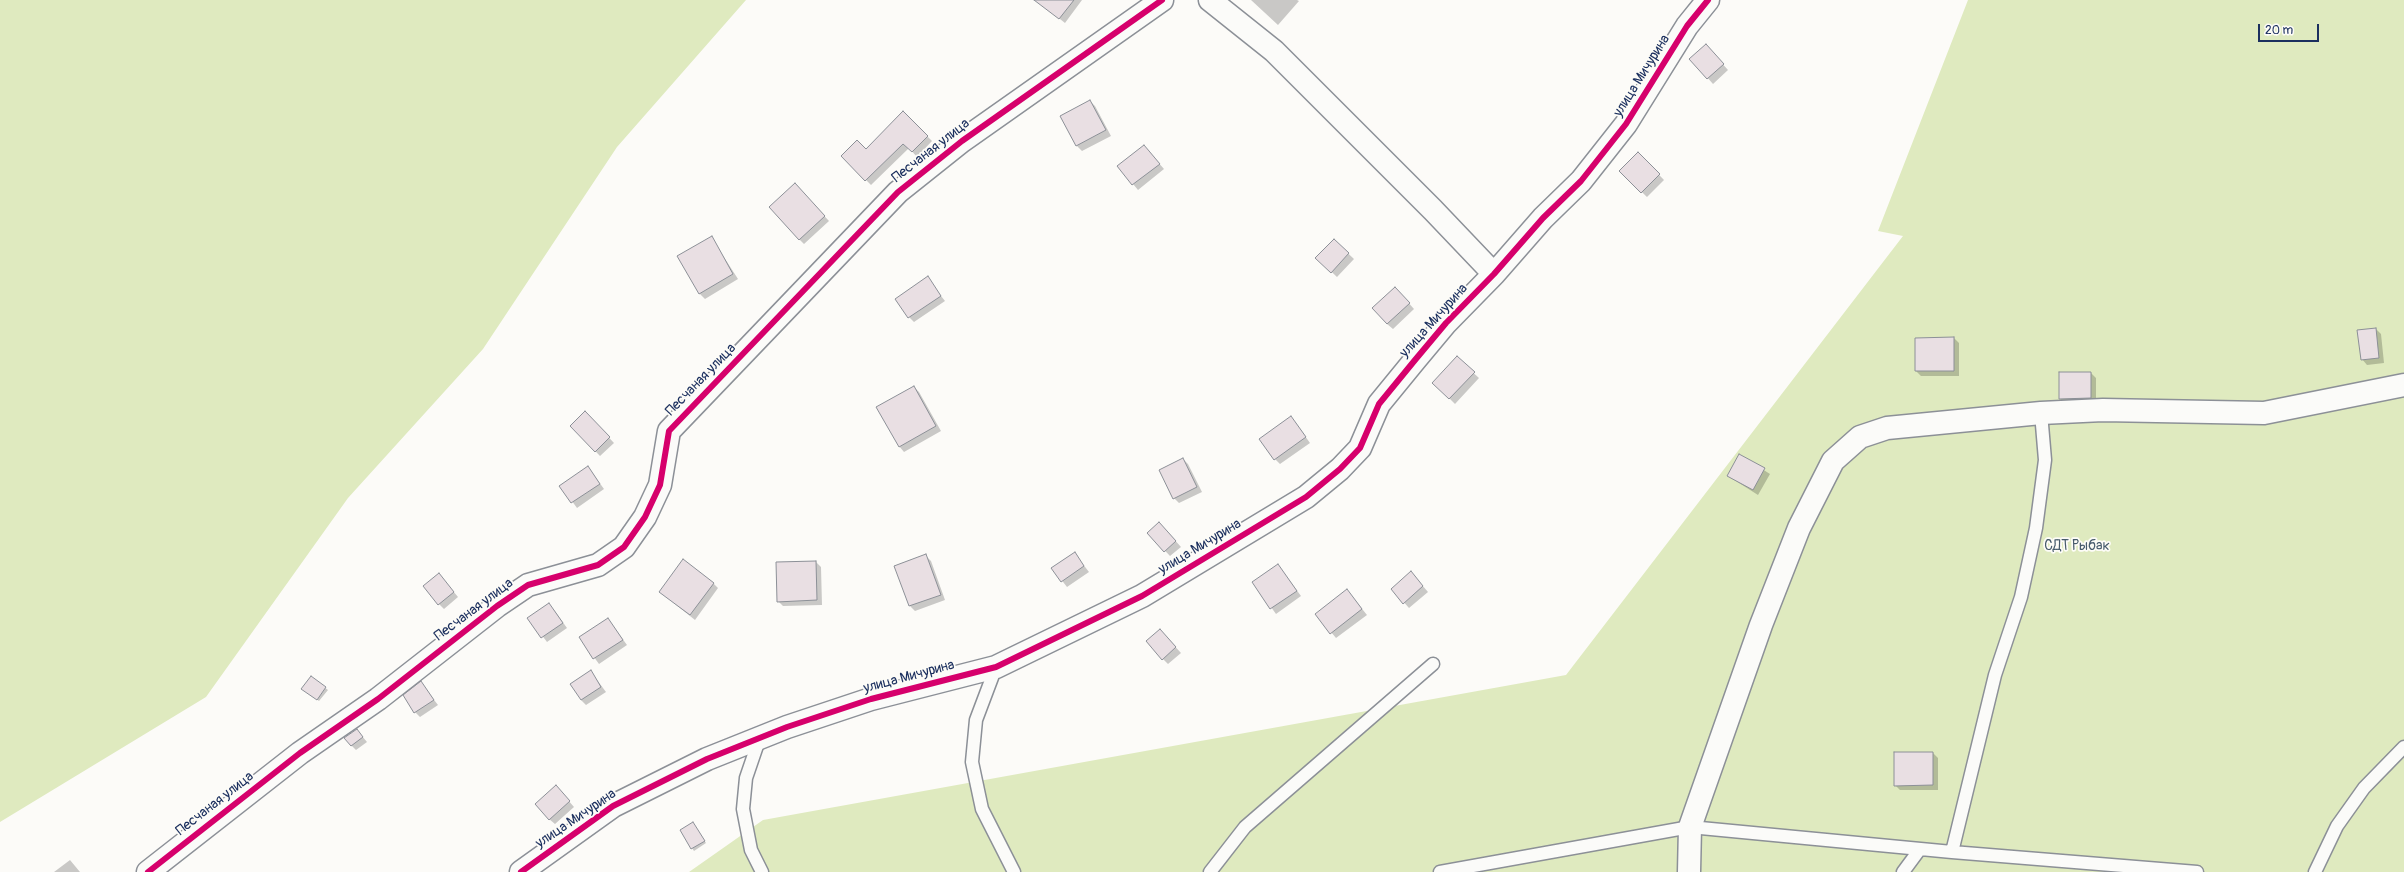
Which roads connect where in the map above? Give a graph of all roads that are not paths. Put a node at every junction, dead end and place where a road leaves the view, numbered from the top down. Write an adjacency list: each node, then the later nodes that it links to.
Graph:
1 (1162, 0): 14 (street, Песчаная улица)
2 (1210, 0): 4 (street)
3 (1708, 0): 4 (street, улица Мичурина)
4 (1494, 274): 8 (street, улица Мичурина)
5 (2404, 385): 6 (street)
6 (2040, 413): 11 (street); 13 (lane)
7 (1433, 664): 18 (lane)
8 (996, 667): 9 (street, улица Мичурина); 17 (lane)
9 (760, 738): 15 (street, улица Мичурина); 16 (lane)
10 (2404, 747): 23 (lane)
11 (1690, 827): 12 (lane); 19 (lane); 20 (street)
12 (1920, 849): 13 (lane); 21 (lane)
13 (1952, 852): 22 (lane)
14 (148, 872)
15 (521, 872)
16 (762, 872)
17 (1014, 872)
18 (1210, 872)
19 (1440, 872)
20 (1689, 872)
21 (1903, 872)
22 (2197, 872)
23 (2314, 872)

